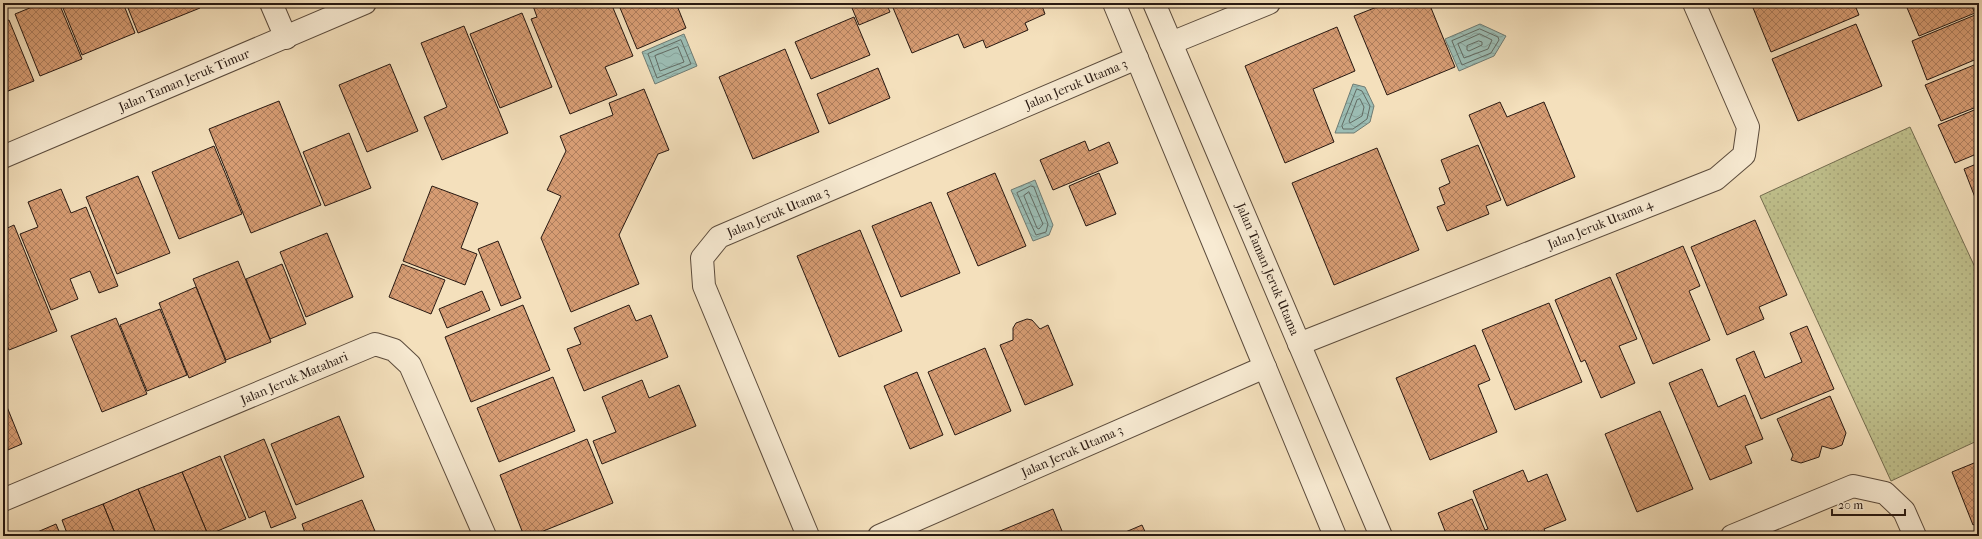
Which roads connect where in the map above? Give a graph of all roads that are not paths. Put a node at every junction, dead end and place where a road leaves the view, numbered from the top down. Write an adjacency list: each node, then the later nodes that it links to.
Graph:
1 (271, 3): 7 (street)
2 (365, 3): 7 (street, Jalan Taman Jeruk Timur)
3 (1114, 3): 9 (street)
4 (1154, 3): 8 (street, Jalan Taman Jeruk Utama)
5 (1269, 3): 8 (street)
6 (1694, 3): 11 (street, Jalan Jeruk Utama 4)
7 (286, 38): 10 (street, Jalan Taman Jeruk Timur)
8 (1171, 43): 11 (street, Jalan Taman Jeruk Utama)
9 (1137, 58): 12 (street); 15 (street, Jalan Jeruk Utama 3)
10 (3, 157)
11 (1299, 344): 18 (street, Jalan Taman Jeruk Utama)
12 (1265, 367): 16 (street, Jalan Jeruk Utama 3); 17 (street)
13 (3, 500): 14 (street, Jalan Jeruk Matahari)
14 (485, 536)
15 (808, 536)
16 (879, 536)
17 (1335, 536)
18 (1381, 536)
19 (1732, 536): 20 (street)
20 (1915, 536)

